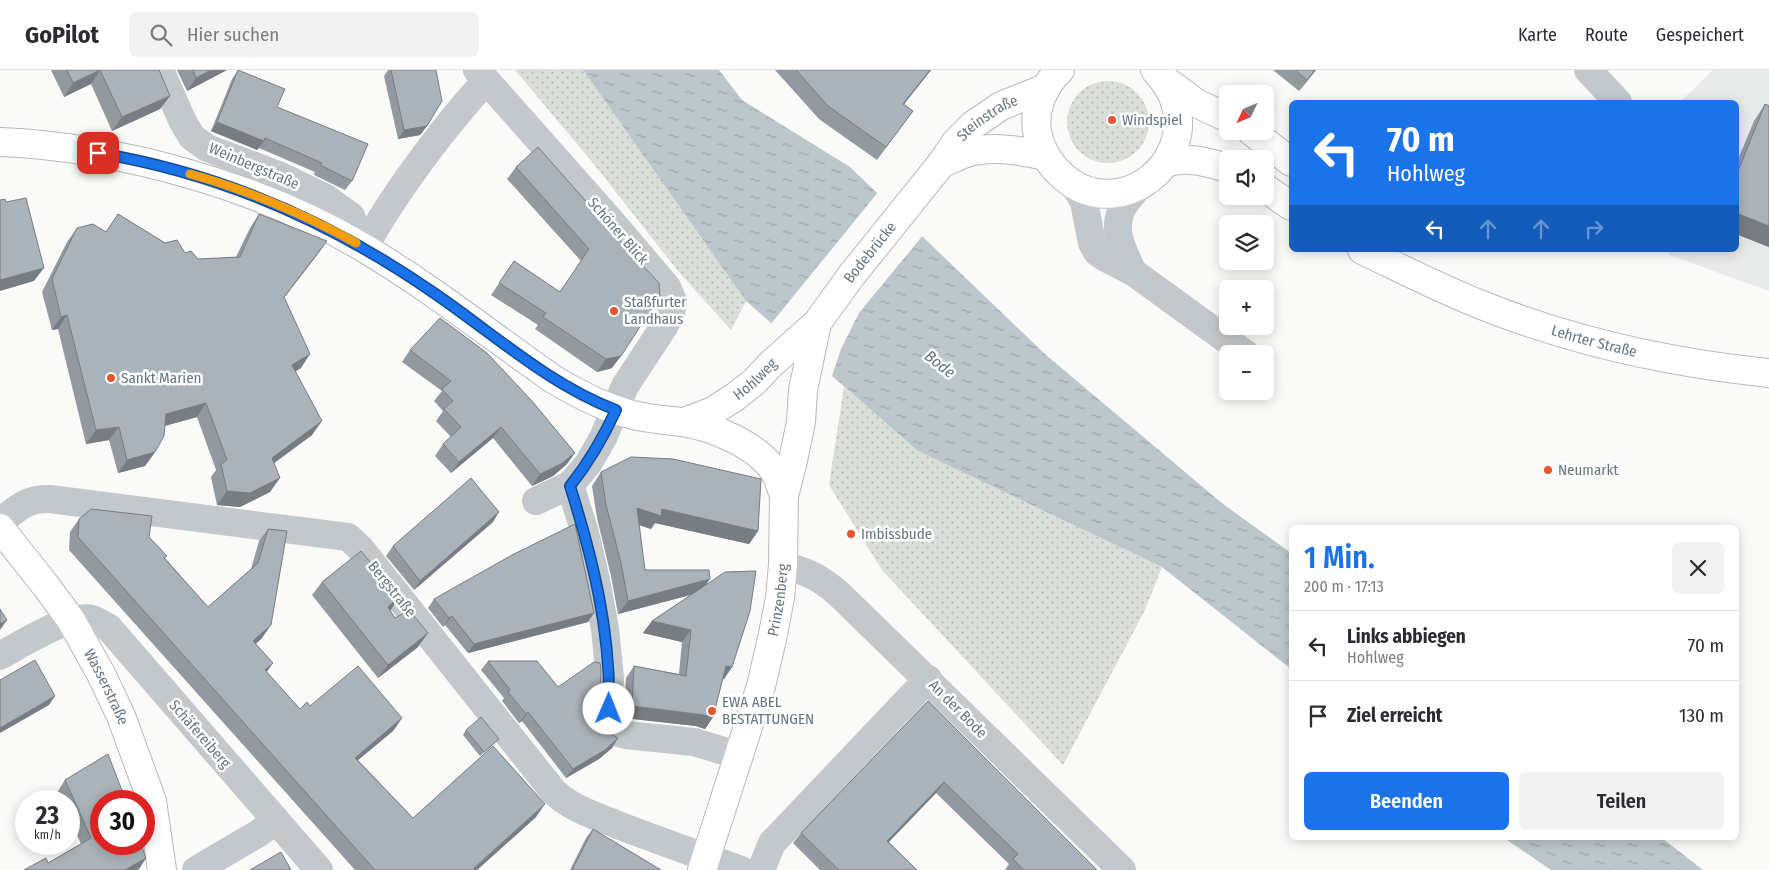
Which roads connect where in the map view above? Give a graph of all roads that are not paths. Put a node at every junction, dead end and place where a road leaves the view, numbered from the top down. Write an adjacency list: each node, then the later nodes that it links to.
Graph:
1 (160, 70): 19 (street, Weinbergstraße)
2 (1588, 70): 6 (street)
3 (1159, 75): 7 (main road); 12 (main road)
4 (482, 76): 19 (street); 27 (street, Schöner Blick)
5 (1053, 79): 10 (main road); 14 (main road, Steinstraße)
6 (1616, 100)
7 (1219, 114)
8 (1263, 140): 11 (main road)
9 (0, 142): 19 (main road, Hohlweg)
10 (1045, 156): 14 (main road, Steinstraße); 15 (main road)
11 (1289, 160)
12 (1166, 163): 13 (main road); 16 (main road)
13 (1219, 166)
14 (933, 174): 24 (main road, Bodebrücke)
15 (1074, 185): 16 (main road); 22 (street)
16 (1138, 187): 22 (street)
17 (1274, 194): 18 (main road)
18 (1289, 205)
19 (364, 248): 27 (main road, Hohlweg)
20 (1366, 252): 23 (main road, Lehrter Straße)
21 (1394, 252): 23 (main road, Lehrter Straße)
22 (1133, 272): 25 (street)
23 (1428, 282): 26 (main road, Lehrter Straße)
24 (817, 323): 28 (main road, Hohlweg); 30 (main road, Prinzenberg)
25 (1234, 345)
26 (1769, 373)
27 (616, 410): 28 (main road, Hohlweg); 29 (street, Schöner Blick)
28 (684, 422): 30 (main road, Hohlweg)
29 (570, 486): 31 (street); 38 (street)
30 (784, 496): 34 (main road, Prinzenberg)
31 (536, 501)
32 (0, 522): 40 (street, Bergstraße)
33 (0, 528): 35 (main road, Wasserstraße)
34 (783, 565): 37 (street, An der Bode); 38 (main road, Prinzenberg)
35 (71, 620): 36 (street); 39 (street, Schäfereiberg); 41 (main road, Wasserstraße)
36 (0, 656)
37 (928, 679): 45 (street); 46 (street, An der Bode)
38 (740, 756): 40 (main road, Prinzenberg)
39 (275, 821): 42 (street); 43 (street, Schäfereiberg)
40 (704, 864): 44 (street, Bergstraße)
41 (162, 870)
42 (196, 870)
43 (318, 870)
44 (741, 870)
45 (761, 870)
46 (1122, 870)

